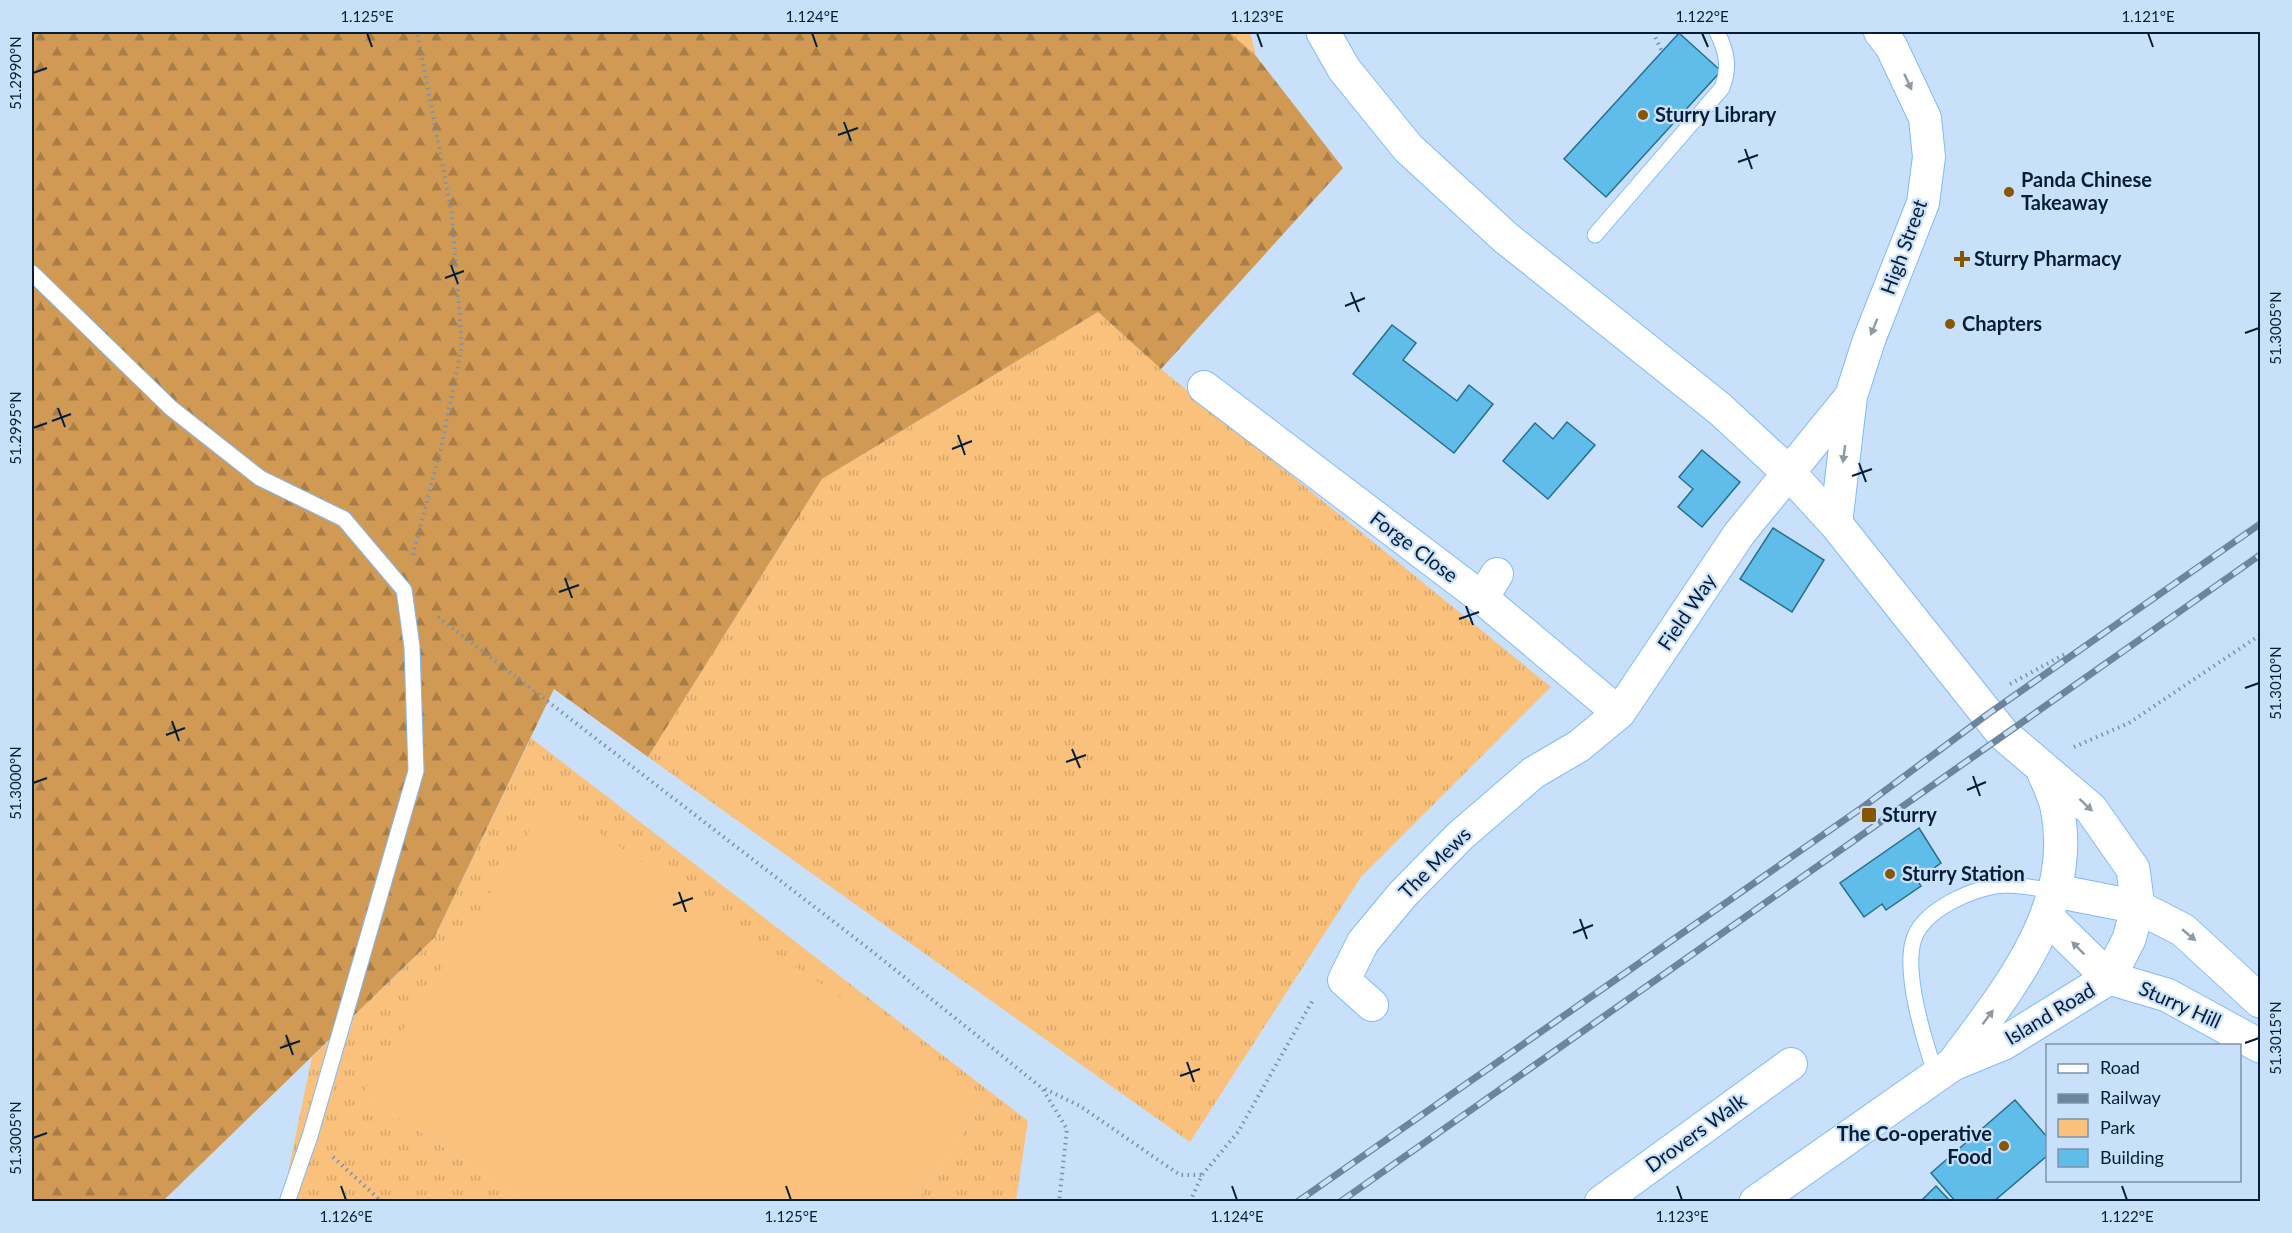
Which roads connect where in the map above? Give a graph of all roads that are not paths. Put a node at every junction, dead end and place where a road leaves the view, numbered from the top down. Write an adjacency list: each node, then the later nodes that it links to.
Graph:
1 (1323, 32): 8 (main road)
2 (1717, 32): 4 (lane)
3 (1880, 32): 7 (street, High Street, one-way to 7)
4 (1595, 235)
5 (32, 273): 21 (lane)
6 (1204, 387): 10 (street, Forge Close)
7 (1851, 396): 8 (street, High Street); 9 (street, High Street, one-way to 9)
8 (1789, 473): 9 (main road); 10 (street, Field Way)
9 (1836, 524): 12 (main road)
10 (1619, 713): 11 (street, Field Way)
11 (1579, 746): 17 (street, The Mews)
12 (2041, 767): 13 (main road); 14 (main road, one-way to 14)
13 (2052, 904): 14 (main road); 15 (main road, Sturry Hill, one-way to 13); 20 (main road, Island Road, one-way to 13); 20 (lane)
14 (2138, 907): 15 (main road, Island Road); 16 (main road, one-way to 16)
15 (2109, 978): 18 (main road, Sturry Hill); 20 (main road, Island Road)
16 (2260, 1002)
17 (1372, 1005)
18 (2260, 1046)
19 (1791, 1064): 22 (street, Drovers Walk)
20 (1944, 1070): 23 (main road, Island Road)
21 (287, 1202)
22 (1601, 1202)
23 (1756, 1202)

